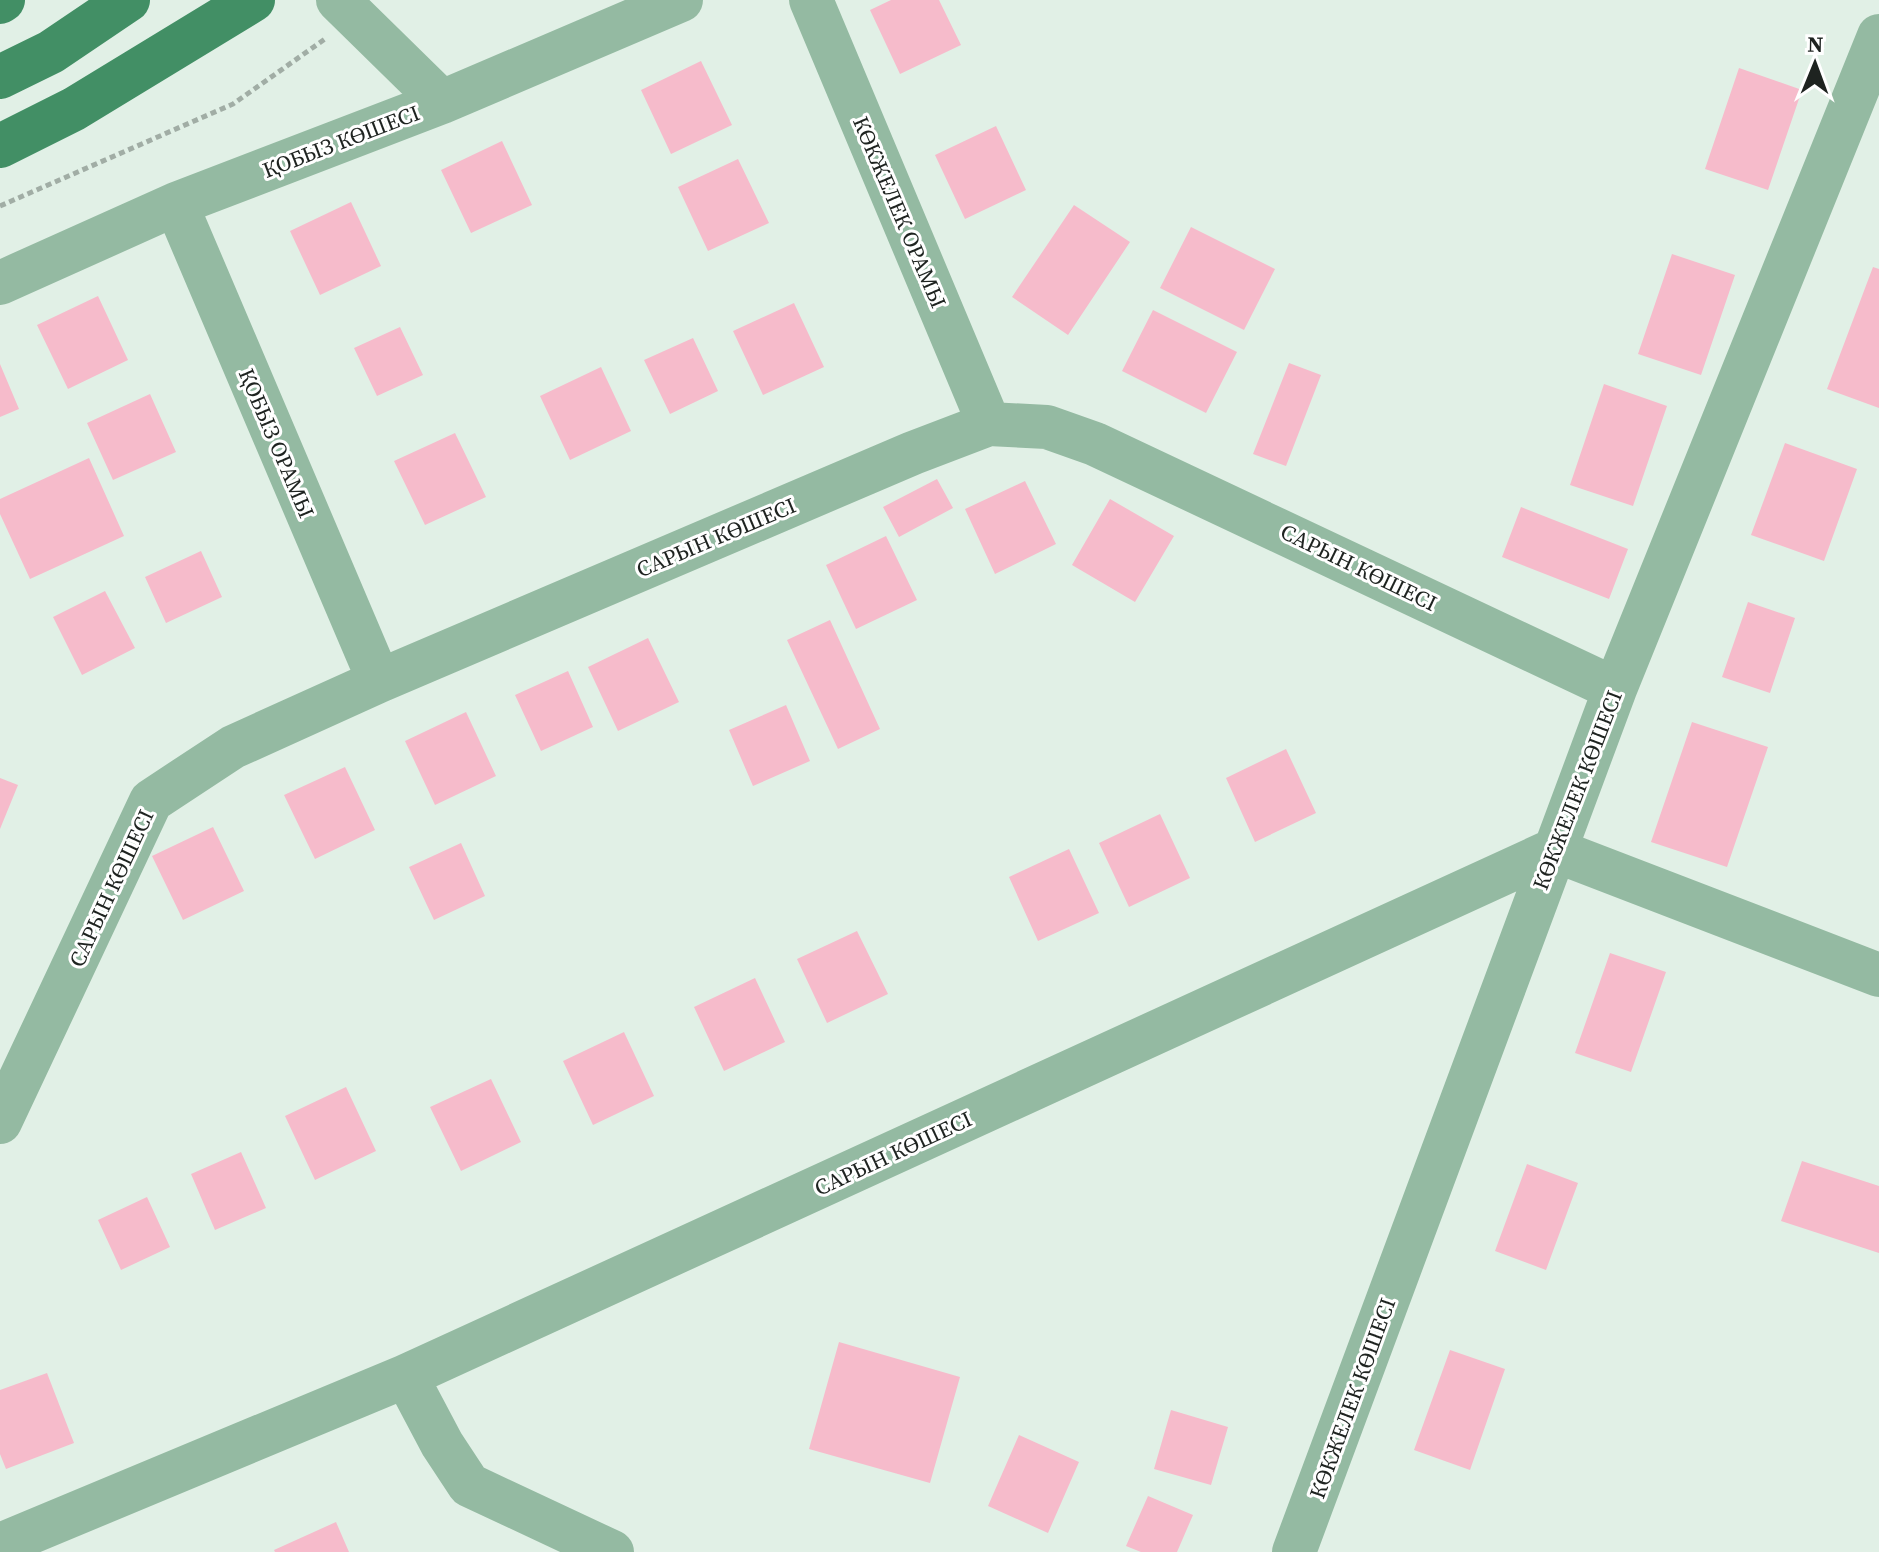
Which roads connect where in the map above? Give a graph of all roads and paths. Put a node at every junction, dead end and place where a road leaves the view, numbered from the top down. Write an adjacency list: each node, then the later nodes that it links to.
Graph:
1 (128, 0): 7 (main road)
2 (253, 0): 9 (main road)
3 (681, 0): 8 (street, ҚОБЫЗ КӨШЕСІ)
4 (811, 0): 13 (street, КӨКЖЕЛЕК ОРАМЫ)
5 (344, 6): 8 (street); 11 (path)
6 (1879, 36): 15 (street, КӨКЖЕЛЕК КӨШЕСІ)
7 (0, 77)
8 (442, 102): 10 (street, ҚОБЫЗ КӨШЕСІ)
9 (0, 146)
10 (176, 204): 12 (street, ҚОБЫЗ КӨШЕСІ); 14 (street, ҚОБЫЗ ОРАМЫ)
11 (0, 206)
12 (0, 283)
13 (989, 424): 14 (street, САРЫН КӨШЕСІ); 15 (street, САРЫН КӨШЕСІ)
14 (379, 681): 18 (street, САРЫН КӨШЕСІ)
15 (1615, 689): 16 (street, КӨКЖЕЛЕК КӨШЕСІ)
16 (1554, 850): 17 (street); 19 (street, САРЫН КӨШЕСІ); 22 (street, КӨКЖЕЛЕК КӨШЕСІ)
17 (1879, 975)
18 (0, 1122)
19 (406, 1376): 20 (street, САРЫН КӨШЕСІ); 21 (street)
20 (0, 1545)
21 (612, 1552)
22 (1294, 1552)

